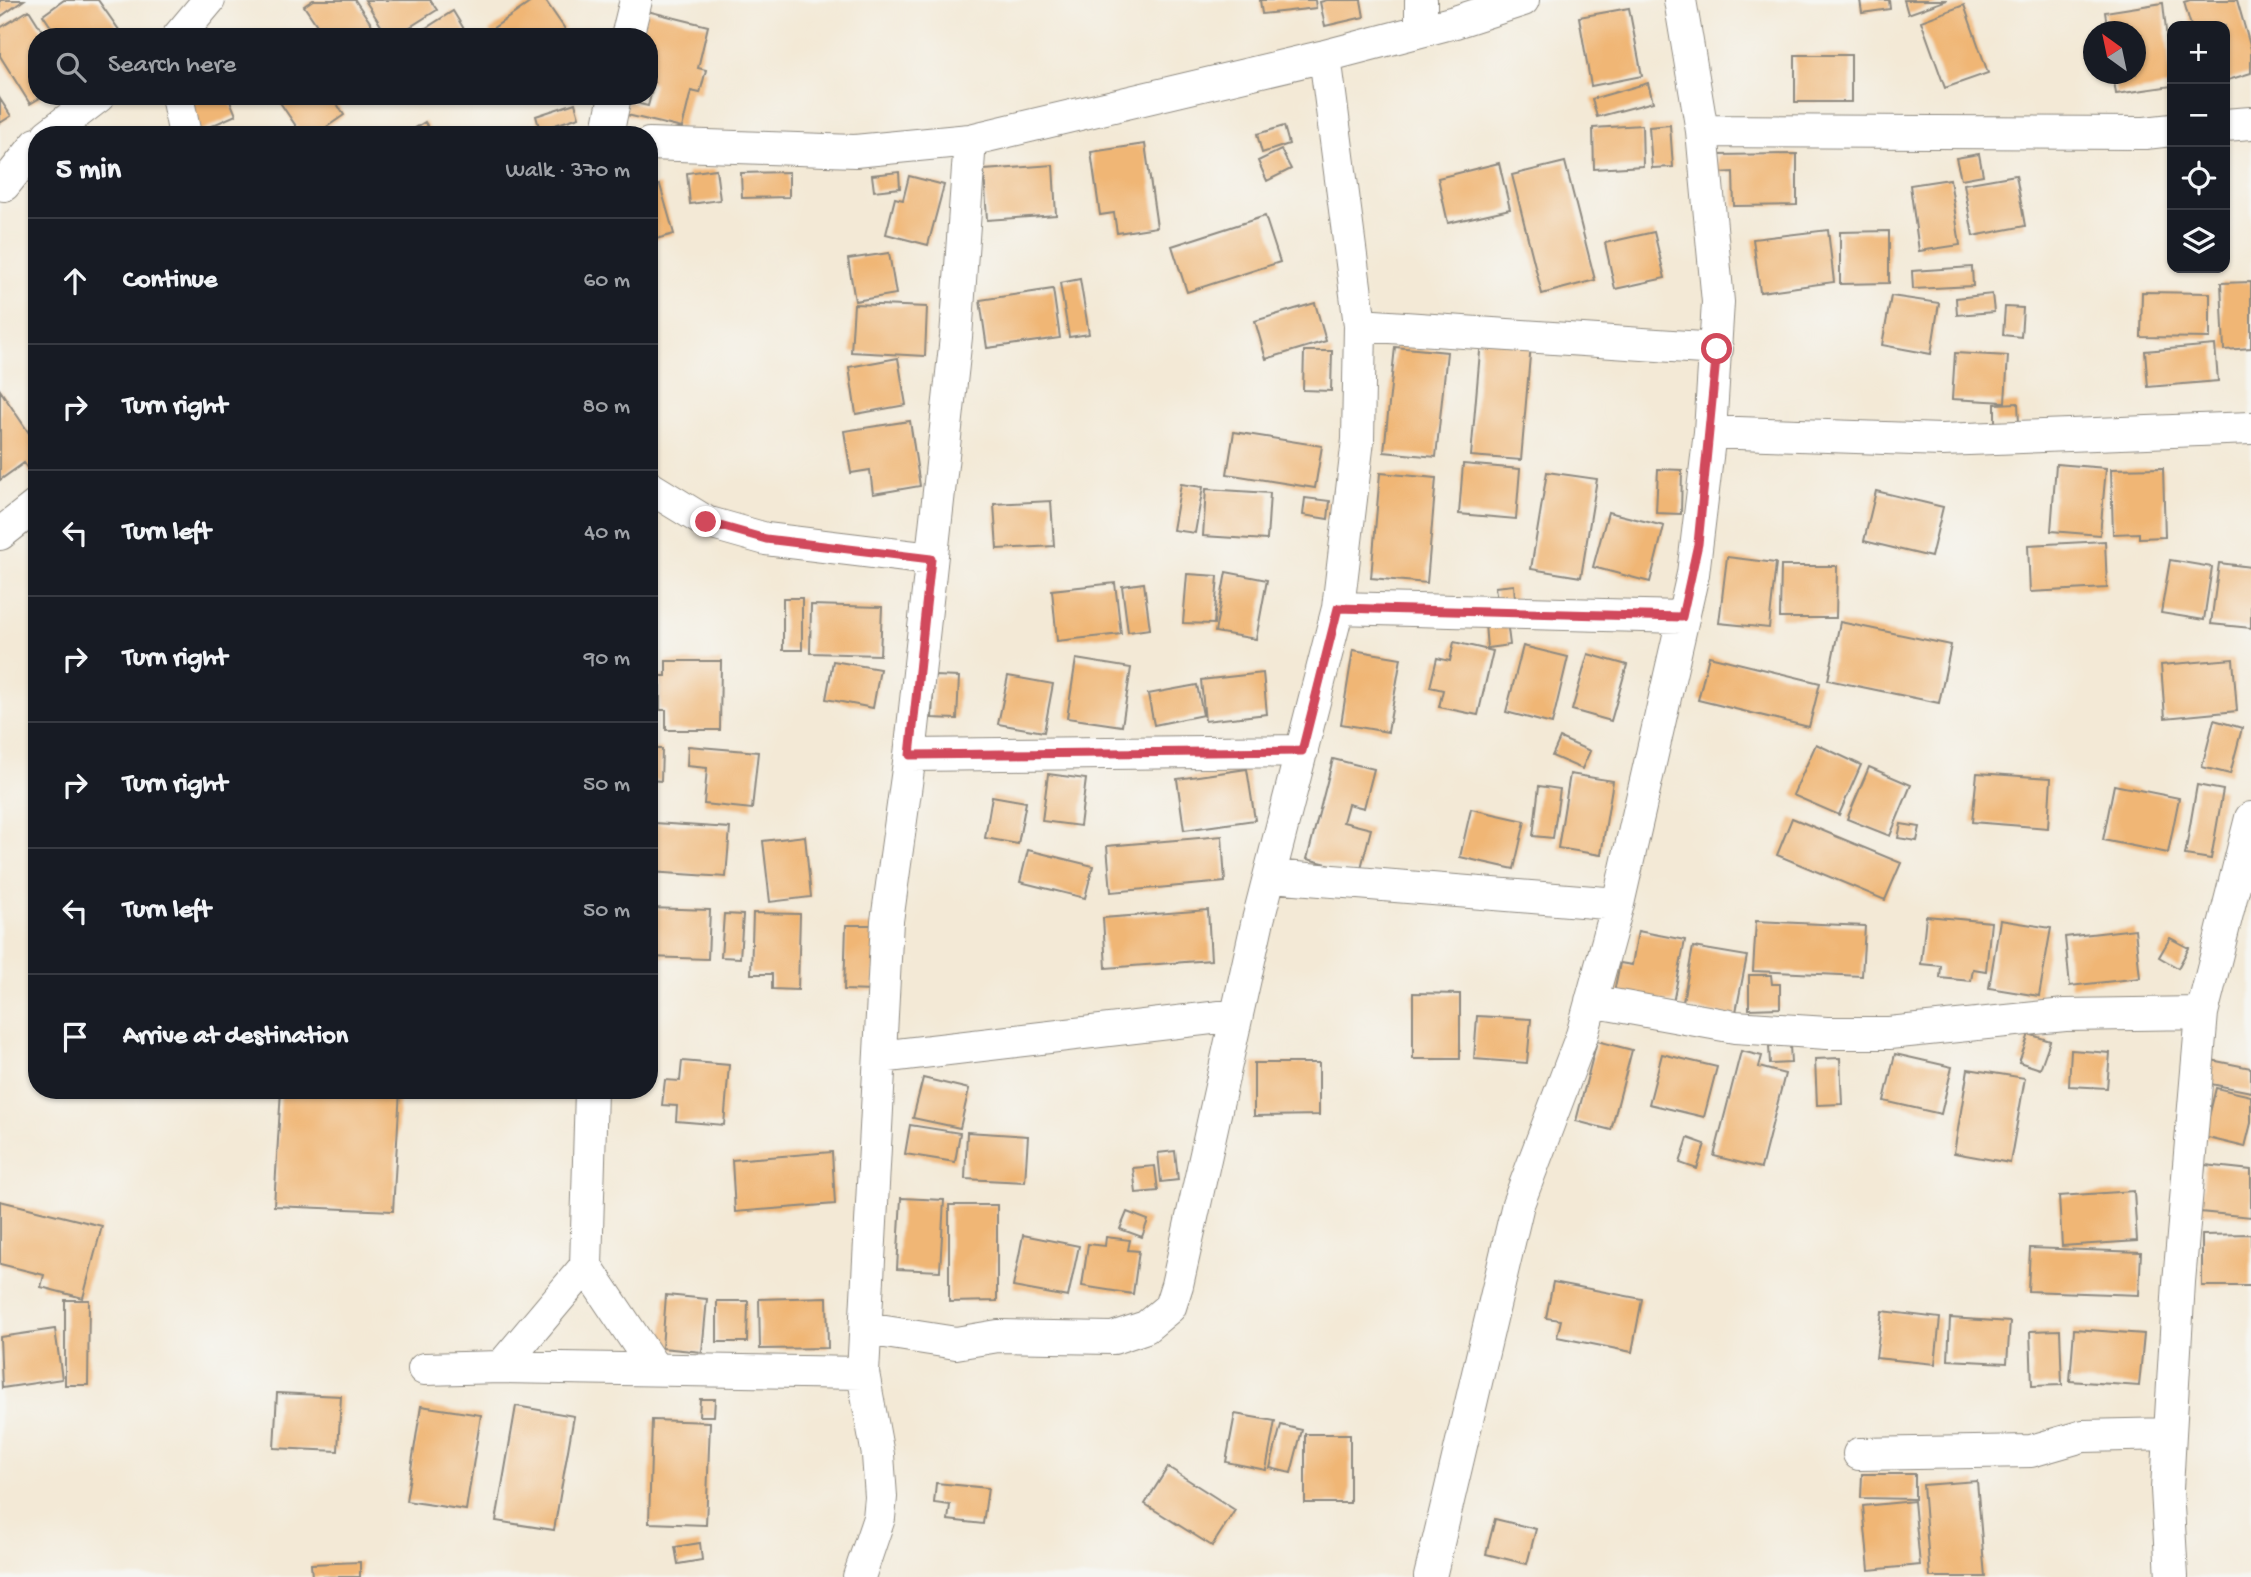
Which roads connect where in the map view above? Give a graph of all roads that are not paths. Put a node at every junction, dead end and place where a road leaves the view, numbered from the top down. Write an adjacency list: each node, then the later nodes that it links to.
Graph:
1 (209, 0): 6 (street)
2 (636, 0): 7 (street)
3 (1523, 0): 5 (street)
4 (1680, 0): 17 (street)
5 (1421, 15): 8 (street)
6 (186, 28)
7 (629, 28)
8 (1325, 55): 19 (street); 24 (street)
9 (87, 105): 14 (street)
10 (179, 105): 15 (street)
11 (613, 105): 16 (street)
12 (2251, 123): 13 (street)
13 (2230, 125)
14 (60, 126)
15 (183, 126)
16 (609, 126)
17 (1702, 131): 18 (street); 25 (street)
18 (2167, 131)
19 (970, 140): 20 (street); 31 (street)
20 (658, 144)
21 (28, 155): 23 (street)
22 (28, 182): 23 (street)
23 (2, 186)
24 (1360, 325): 25 (street); 32 (street)
25 (1717, 349): 27 (street)
26 (2251, 428): 27 (street)
27 (1710, 432): 33 (street)
28 (658, 493): 31 (street)
29 (28, 512): 30 (street)
30 (0, 534)
31 (931, 559): 35 (street)
32 (1338, 608): 33 (street); 34 (street)
33 (1682, 617): 38 (street)
34 (1302, 751): 35 (street); 37 (street)
35 (910, 755): 42 (street)
36 (2251, 818): 40 (street)
37 (1271, 876): 38 (street); 41 (street)
38 (1618, 904): 39 (street)
39 (1591, 1001): 40 (street); 53 (street)
40 (2202, 1013): 50 (street)
41 (1237, 1015): 42 (street); 45 (street)
42 (880, 1057): 45 (street)
43 (591, 1099): 44 (street)
44 (586, 1266): 46 (street); 48 (street)
45 (866, 1329): 49 (street)
46 (501, 1367): 47 (street); 48 (street)
47 (424, 1369)
48 (655, 1369): 49 (street)
49 (863, 1373): 52 (street)
50 (2170, 1434): 51 (street); 54 (street)
51 (1859, 1454)
52 (859, 1577)
53 (1430, 1577)
54 (2172, 1577)

